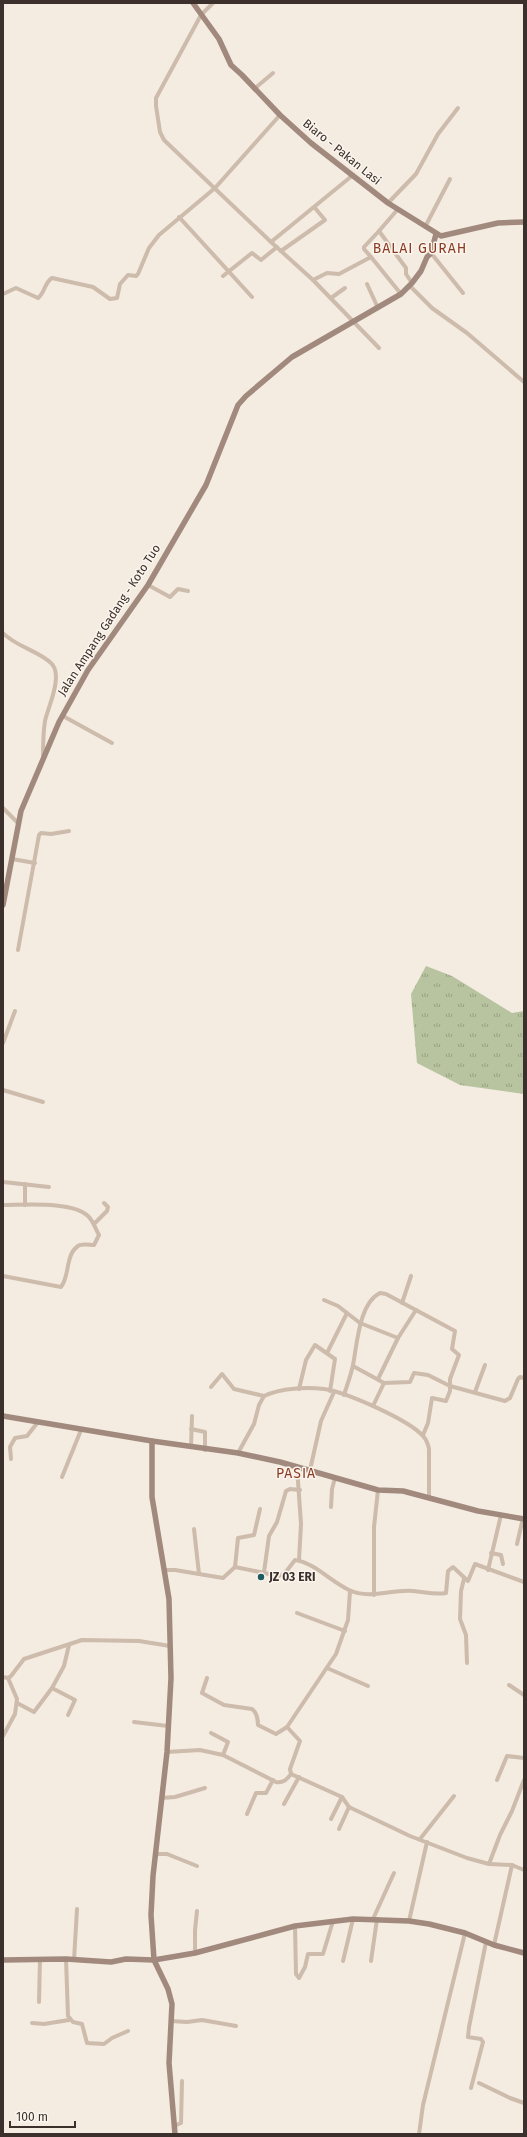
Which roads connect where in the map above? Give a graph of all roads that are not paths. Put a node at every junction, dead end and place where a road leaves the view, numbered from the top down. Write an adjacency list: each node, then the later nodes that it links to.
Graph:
1 (193, 3): 3 (street, Biaro - Pakan Lasi)
2 (213, 3): 3 (street)
3 (201, 14): 5 (street, Biaro - Pakan Lasi); 10 (street)
4 (273, 73): 5 (street)
5 (254, 90): 7 (street, Biaro - Pakan Lasi)
6 (458, 108): 11 (street)
7 (280, 115): 8 (street, Biaro - Pakan Lasi); 10 (street)
8 (353, 175): 11 (street, Biaro - Pakan Lasi); 12 (street)
9 (450, 179): 16 (street)
10 (215, 188): 14 (street); 19 (street)
11 (388, 203): 13 (street, Biaro - Pakan Lasi)
12 (315, 208): 19 (street); 21 (street)
13 (398, 209): 16 (street, Biaro - Pakan Lasi); 17 (street)
14 (179, 217): 24 (street); 30 (street)
15 (524, 222): 18 (street)
16 (426, 227): 18 (street, Biaro - Pakan Lasi)
17 (379, 231): 23 (street); 28 (street)
18 (436, 234): 22 (street, Jalan Ampang Gadang - Koto Tuo)
19 (271, 242): 20 (street)
20 (277, 247): 21 (street); 24 (street)
21 (281, 251): 26 (street)
22 (431, 253): 28 (street, Jalan Ampang Gadang - Koto Tuo); 32 (street)
23 (371, 257): 26 (street); 31 (street)
24 (229, 271): 25 (street); 33 (street)
25 (224, 276)
26 (313, 280): 34 (street)
27 (367, 284): 35 (street)
28 (411, 285): 31 (street, Jalan Ampang Gadang - Koto Tuo); 38 (street)
29 (345, 288): 34 (street)
30 (3, 294)
31 (401, 294): 35 (street, Jalan Ampang Gadang - Koto Tuo)
32 (463, 294)
33 (252, 297)
34 (331, 298): 36 (street)
35 (378, 308): 36 (street, Jalan Ampang Gadang - Koto Tuo)
36 (354, 322): 37 (street); 39 (street, Jalan Ampang Gadang - Koto Tuo)
37 (380, 348)
38 (524, 382)
39 (148, 585): 40 (street); 42 (street, Jalan Ampang Gadang - Koto Tuo)
40 (188, 591)
41 (3, 633): 44 (street)
42 (62, 716): 43 (street); 44 (street, Jalan Ampang Gadang - Koto Tuo)
43 (112, 743)
44 (43, 758): 46 (street, Jalan Ampang Gadang - Koto Tuo)
45 (3, 808): 46 (street)
46 (18, 823): 48 (street, Jalan Ampang Gadang - Koto Tuo)
47 (69, 831): 49 (street)
48 (12, 859): 49 (street); 50 (street, Jalan Ampang Gadang - Koto Tuo)
49 (36, 863): 51 (street)
50 (3, 905)
51 (18, 950)
52 (15, 1011): 53 (street)
53 (3, 1043)
54 (3, 1090): 55 (street)
55 (43, 1102)
56 (3, 1182): 57 (street)
57 (25, 1184): 58 (street); 61 (street)
58 (49, 1187)
59 (104, 1203): 62 (street)
60 (3, 1205): 61 (street)
61 (25, 1205): 62 (street)
62 (94, 1224): 63 (street)
63 (3, 1276)
64 (411, 1276): 66 (street)
65 (324, 1300): 68 (street)
66 (402, 1303): 67 (street); 69 (street)
67 (416, 1310): 70 (street); 77 (street)
68 (347, 1313): 69 (street); 71 (street)
69 (360, 1323): 70 (street); 73 (street)
70 (398, 1338): 75 (street)
71 (327, 1353): 79 (street); 80 (street)
72 (486, 1365): 81 (street)
73 (353, 1366): 75 (street); 83 (street)
74 (524, 1378): 81 (street)
75 (378, 1379): 76 (street)
76 (384, 1383): 77 (street); 84 (street)
77 (450, 1386): 81 (street); 90 (street)
78 (211, 1387): 82 (street)
79 (300, 1389): 80 (street); 82 (street)
80 (332, 1391): 83 (street); 97 (street)
81 (475, 1392)
82 (264, 1396): 94 (street)
83 (344, 1396): 84 (street)
84 (373, 1406): 90 (street)
85 (3, 1416): 87 (street)
86 (192, 1416): 88 (street)
87 (38, 1422): 89 (street); 95 (street)
88 (191, 1429): 92 (street); 93 (street)
89 (81, 1430): 91 (street); 98 (street)
90 (423, 1435): 102 (street)
91 (152, 1441): 92 (street); 113 (street)
92 (191, 1447): 93 (street)
93 (204, 1450): 94 (street)
94 (238, 1453): 96 (street)
95 (11, 1459)
96 (297, 1467): 97 (street); 100 (street)
97 (310, 1470): 99 (street)
98 (62, 1477)
99 (335, 1478): 101 (street); 103 (street)
100 (300, 1490): 110 (street); 115 (street)
101 (378, 1490): 102 (street); 120 (street)
102 (429, 1498): 105 (street)
103 (331, 1507)
104 (260, 1509): 112 (street)
105 (501, 1515): 106 (street); 109 (street)
106 (523, 1519): 108 (street)
107 (194, 1529): 116 (street)
108 (517, 1544)
109 (491, 1553): 111 (street); 114 (street)
110 (299, 1560): 115 (street); 119 (street)
111 (503, 1564)
112 (235, 1567): 115 (street); 116 (street)
113 (166, 1570): 116 (street); 124 (street)
114 (488, 1570): 117 (street); 118 (street)
115 (264, 1572)
116 (199, 1574)
117 (464, 1579): 120 (street); 125 (street)
118 (524, 1582)
119 (350, 1591): 120 (street); 122 (street)
120 (374, 1595)
121 (297, 1613): 122 (street)
122 (345, 1631): 126 (street)
123 (69, 1646): 124 (street); 127 (street); 131 (street)
124 (170, 1646): 136 (street)
125 (467, 1663)
126 (327, 1668): 130 (street); 137 (street)
127 (5, 1677): 133 (street)
128 (207, 1678): 137 (street)
129 (509, 1685): 132 (street)
130 (368, 1686)
131 (52, 1688): 133 (street); 134 (street)
132 (524, 1695)
133 (17, 1703): 139 (street)
134 (68, 1715)
135 (134, 1722): 136 (street)
136 (168, 1726): 140 (street)
137 (287, 1727): 143 (street)
138 (211, 1734): 141 (street)
139 (3, 1736)
140 (167, 1752): 141 (street); 152 (street)
141 (223, 1755): 145 (street)
142 (524, 1758): 146 (street)
143 (291, 1774): 144 (street); 145 (street)
144 (299, 1777): 150 (street); 153 (street)
145 (273, 1780): 155 (street)
146 (497, 1780)
147 (524, 1780): 148 (street)
148 (523, 1787): 161 (street)
149 (205, 1788): 152 (street)
150 (342, 1796): 154 (street); 156 (street)
151 (454, 1796): 158 (street)
152 (161, 1798): 160 (street)
153 (284, 1804)
154 (349, 1806): 157 (street); 158 (street)
155 (247, 1814)
156 (332, 1819)
157 (339, 1829)
158 (420, 1839): 159 (street)
159 (427, 1842): 161 (street); 171 (street)
160 (155, 1854): 163 (street); 182 (street)
161 (489, 1864): 162 (street)
162 (512, 1865): 164 (street); 175 (street)
163 (197, 1866)
164 (524, 1870)
165 (394, 1873): 169 (street)
166 (77, 1909): 181 (street)
167 (197, 1911): 176 (street)
168 (353, 1919): 169 (street); 170 (street); 183 (street)
169 (375, 1919): 171 (street); 184 (street)
170 (333, 1921): 172 (street); 172 (street)
171 (410, 1921): 173 (street)
172 (295, 1926): 176 (street)
173 (465, 1933): 174 (street); 197 (street)
174 (486, 1942): 175 (street); 193 (street)
175 (494, 1945): 177 (street)
176 (195, 1953): 182 (street)
177 (524, 1953)
178 (40, 1959): 179 (street); 180 (street); 185 (street)
179 (3, 1960)
180 (66, 1960): 181 (street); 186 (street)
181 (74, 1960): 182 (street)
182 (154, 1960): 187 (street)
183 (343, 1961)
184 (371, 1961)
185 (38, 2002)
186 (69, 2020): 188 (street); 190 (street)
187 (171, 2021): 189 (street); 195 (street)
188 (32, 2024)
189 (236, 2026)
190 (128, 2032)
191 (182, 2081): 195 (street)
192 (480, 2083): 194 (street)
193 (471, 2088)
194 (524, 2103)
195 (174, 2126): 196 (street)
196 (175, 2134)
197 (419, 2134)

